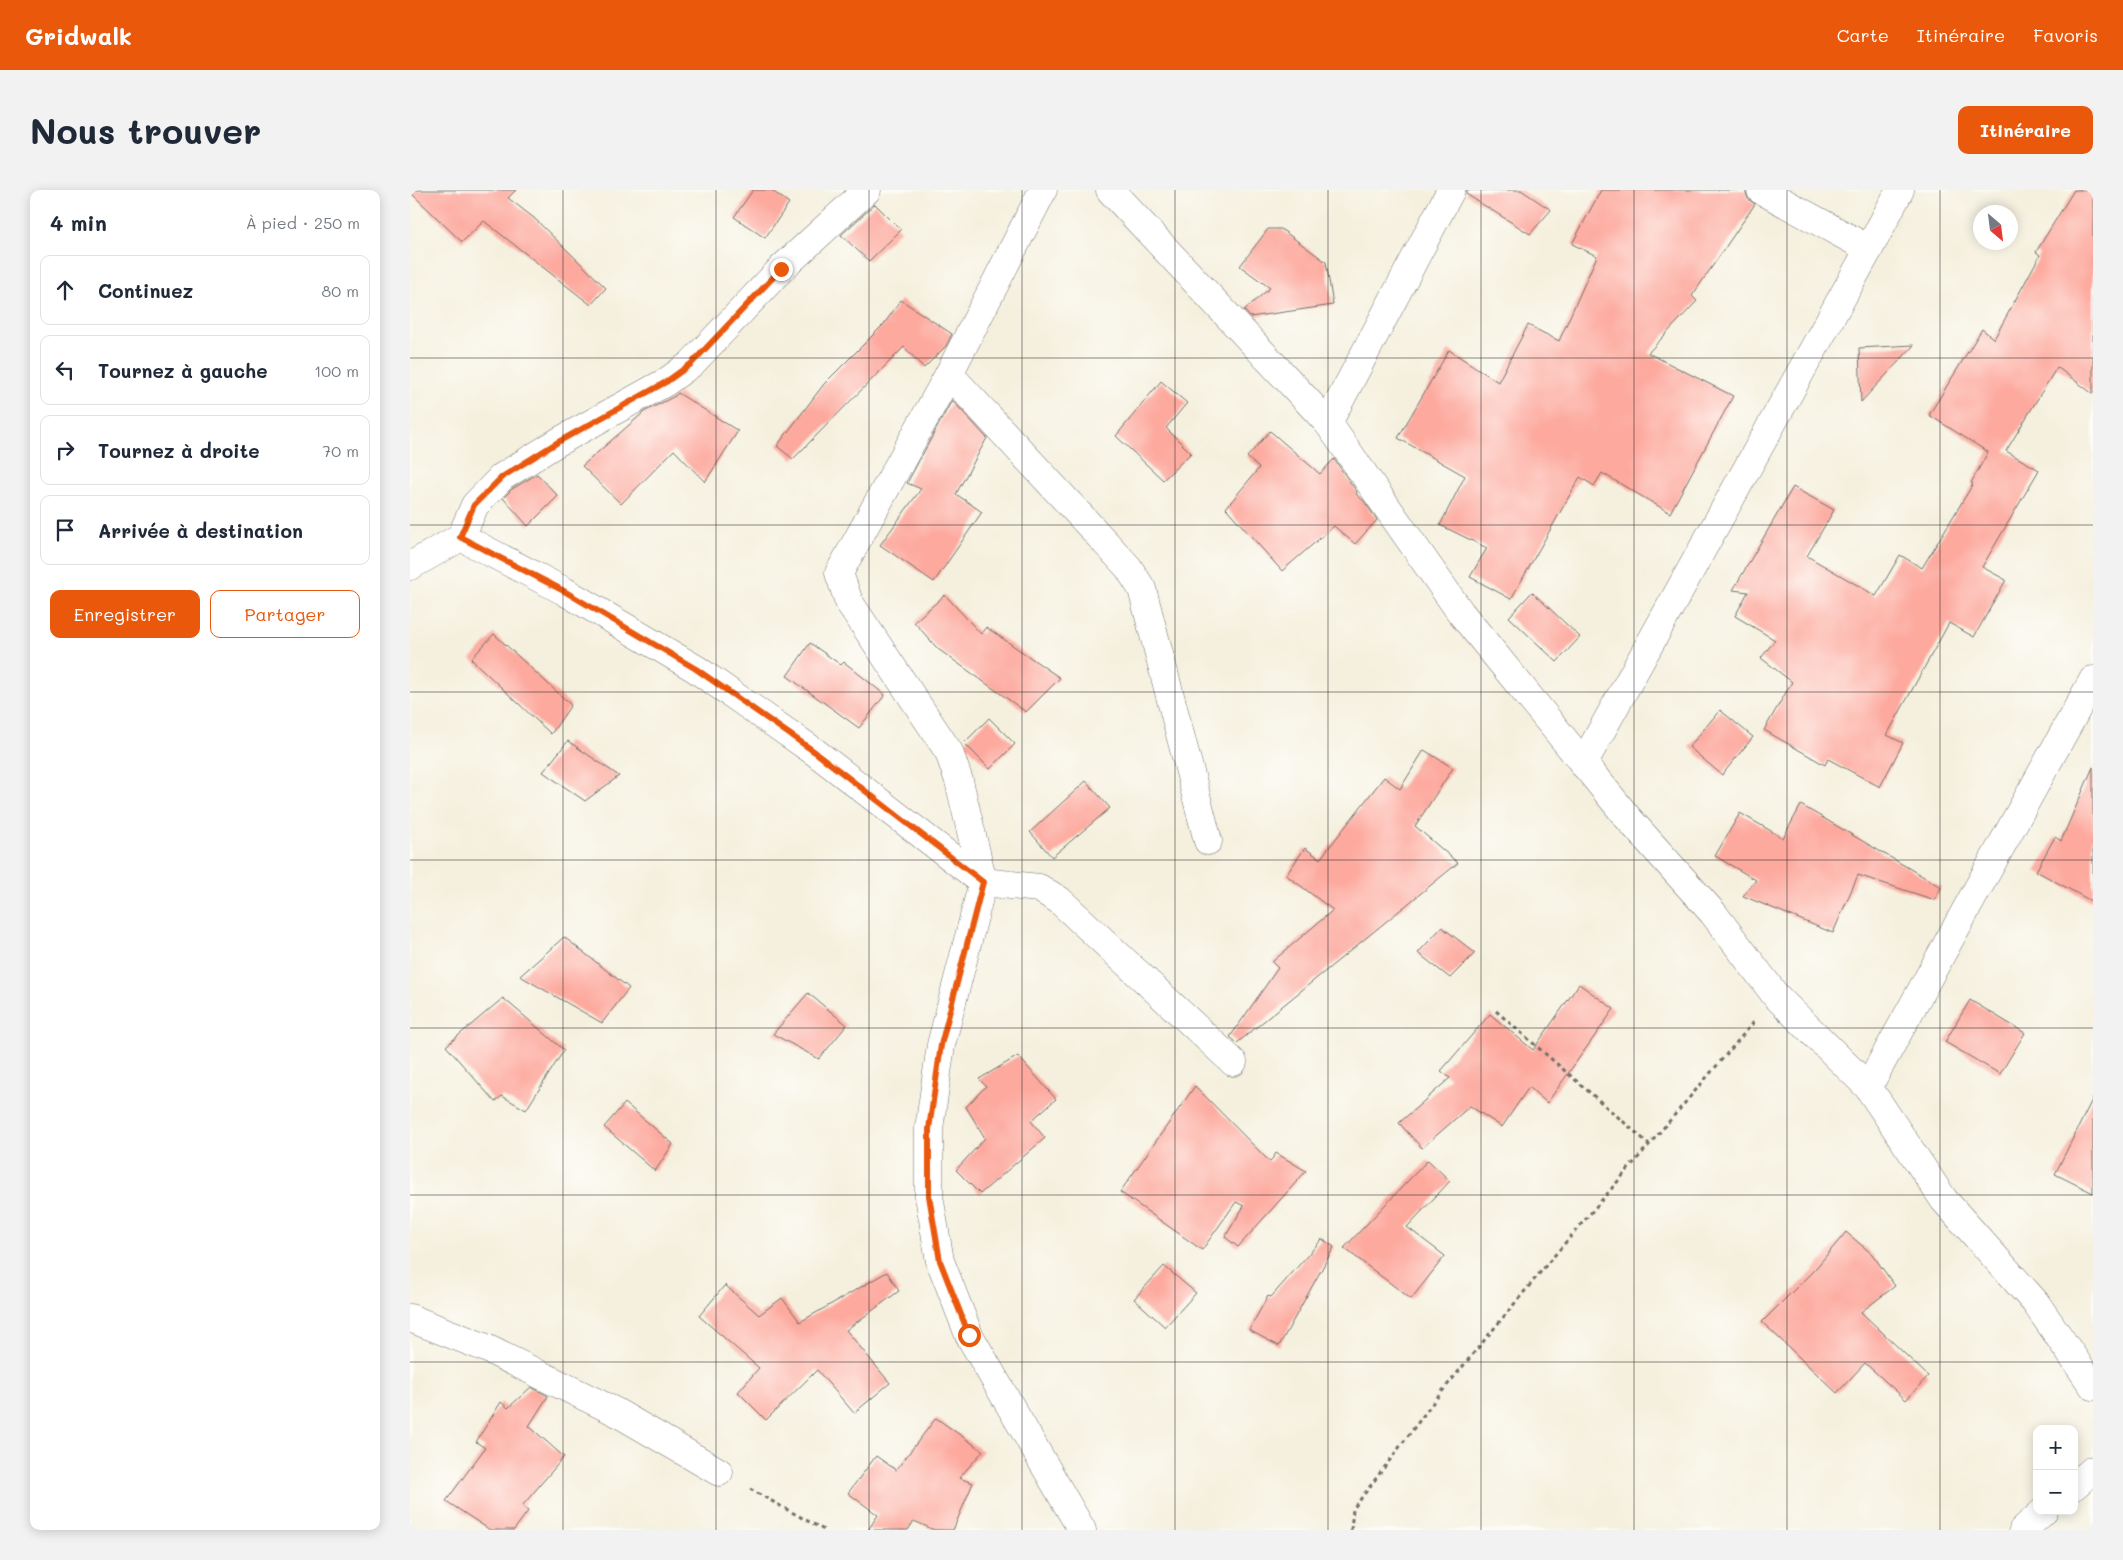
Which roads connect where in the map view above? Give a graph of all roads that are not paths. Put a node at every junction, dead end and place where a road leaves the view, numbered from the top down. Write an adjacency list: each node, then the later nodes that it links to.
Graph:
1 (867, 190): 10 (street)
2 (1043, 190): 8 (street)
3 (1110, 190): 9 (street)
4 (1451, 190): 9 (street)
5 (1761, 190): 7 (street)
6 (1900, 190): 7 (street)
7 (1869, 249): 13 (street)
8 (949, 374): 14 (street); 15 (street)
9 (1328, 423): 13 (street)
10 (460, 537): 11 (street); 15 (street)
11 (410, 566)
12 (2093, 680): 17 (street)
13 (1583, 764): 17 (street)
14 (1208, 841)
15 (983, 882): 16 (street); 24 (street)
16 (1233, 1062)
17 (1868, 1087): 19 (street)
18 (410, 1318): 21 (street)
19 (2093, 1386)
20 (2093, 1470): 22 (street)
21 (719, 1472)
22 (2078, 1483)
23 (2040, 1515): 25 (street)
24 (1082, 1530)
25 (2023, 1530)

